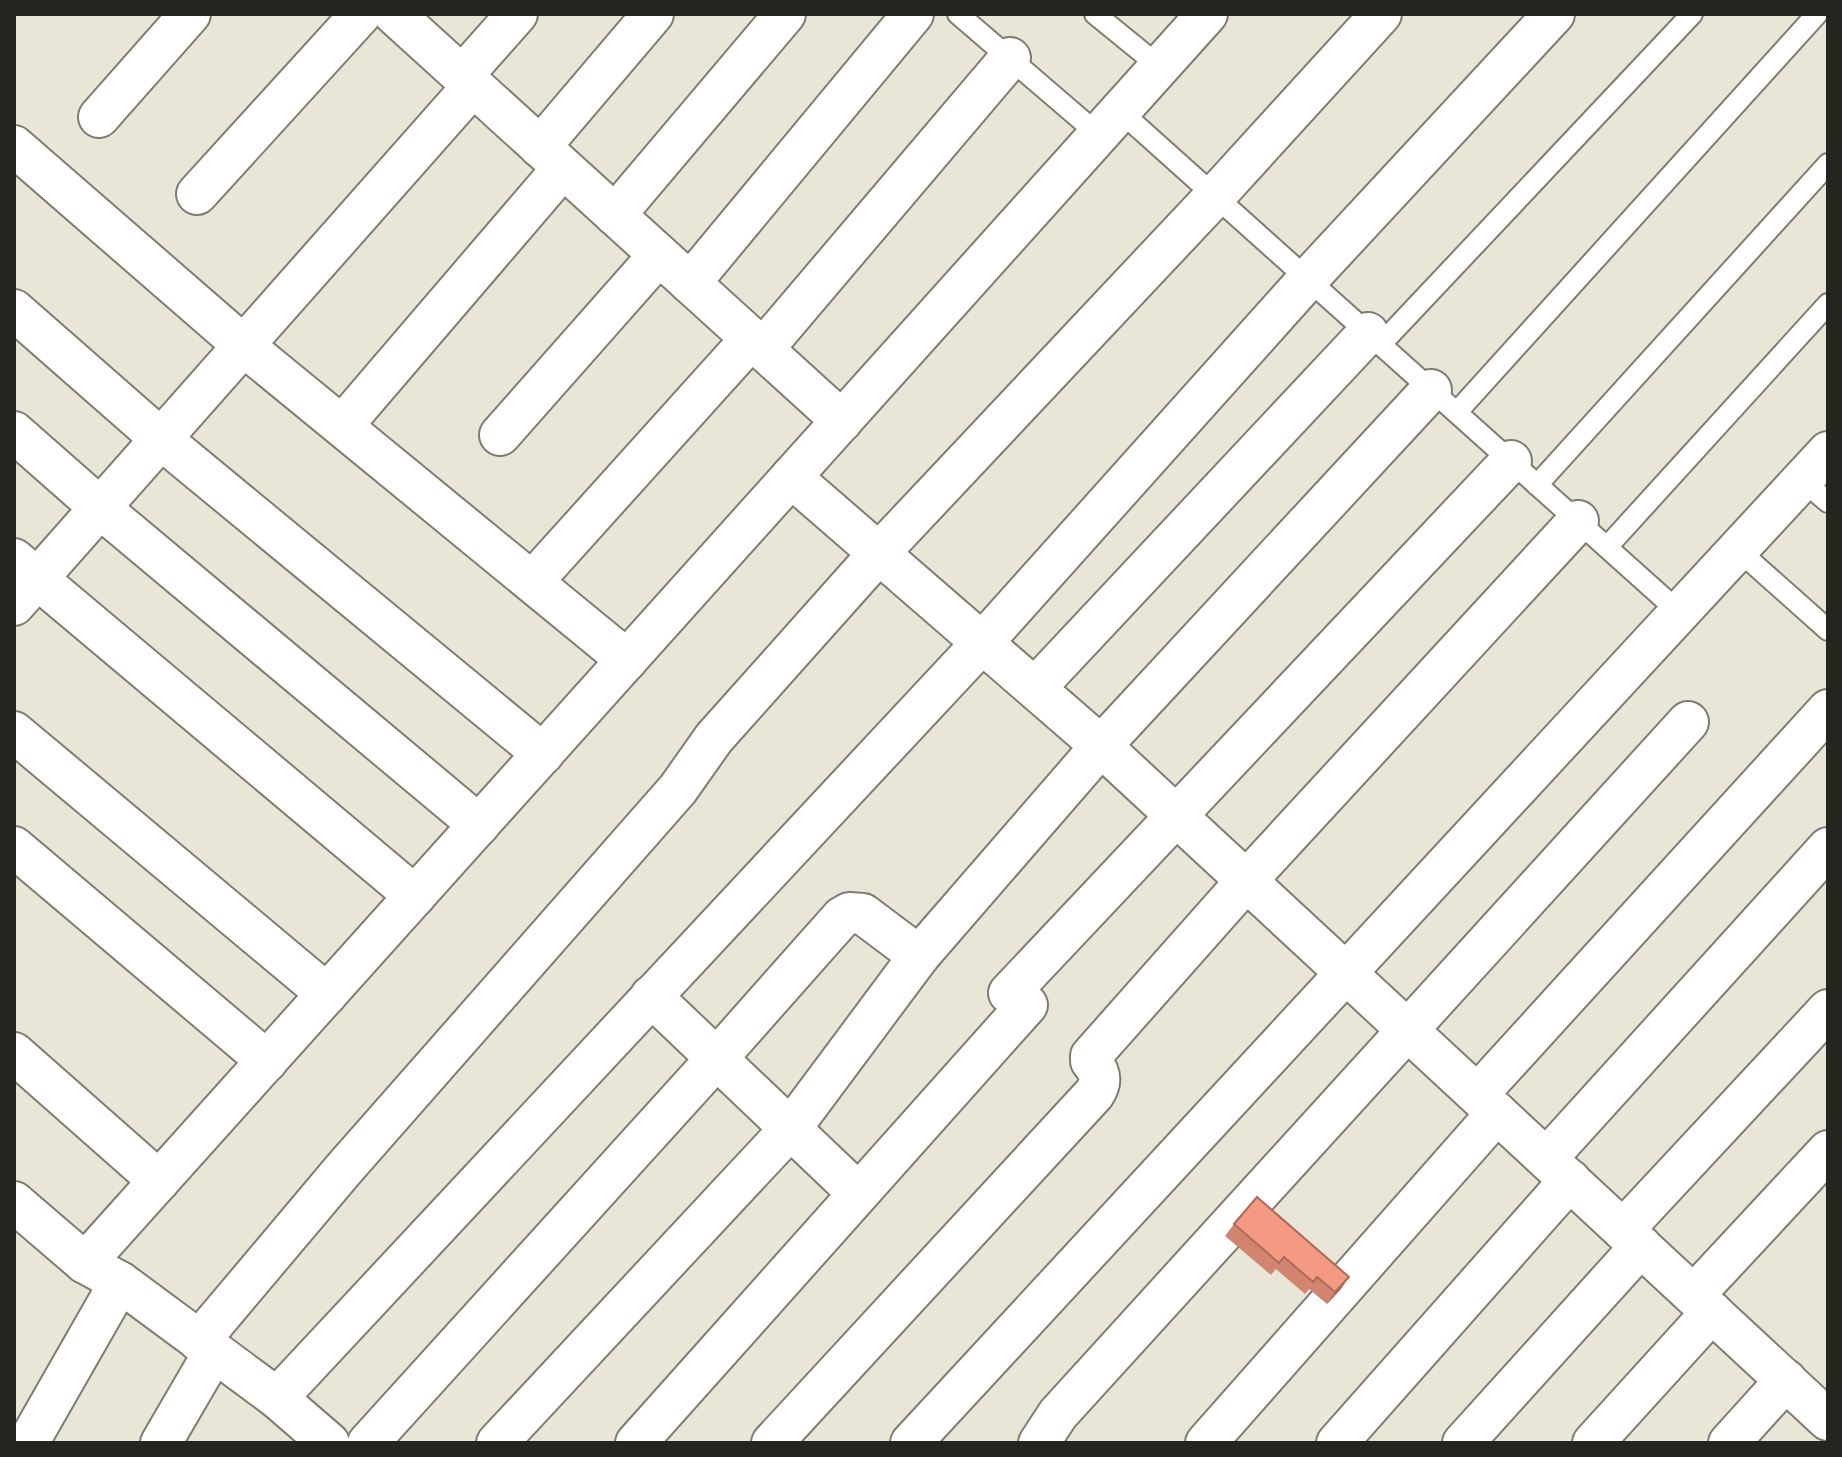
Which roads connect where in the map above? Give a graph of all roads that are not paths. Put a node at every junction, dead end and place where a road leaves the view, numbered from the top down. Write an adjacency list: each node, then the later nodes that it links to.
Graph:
1 (190, 14): 18 (street)
2 (361, 14): 23 (street)
3 (394, 14): 17 (street)
4 (517, 14): 17 (street)
5 (653, 14): 21 (street)
6 (785, 14): 25 (street)
7 (913, 14): 28 (street)
8 (958, 14): 15 (lane)
9 (1095, 14): 16 (lane)
10 (1207, 14): 16 (street)
11 (1381, 14): 24 (street)
12 (1554, 14): 27 (street)
13 (1692, 14): 31 (lane)
14 (1817, 14): 34 (lane)
15 (1010, 58): 19 (lane); 32 (street)
16 (1160, 67): 19 (street)
17 (468, 81): 21 (street); 33 (street)
18 (99, 117)
19 (1110, 123): 24 (lane); 35 (street)
20 (14, 146): 33 (street)
21 (552, 157): 25 (street); 36 (street)
22 (1828, 164): 40 (lane)
23 (197, 194)
24 (1215, 196): 27 (lane); 46 (street)
25 (615, 215): 26 (street)
26 (659, 255): 28 (street); 38 (street)
27 (1308, 279): 31 (lane); 51 (street)
28 (690, 283): 32 (street)
29 (1828, 304): 44 (lane)
30 (14, 310): 39 (street)
31 (1374, 339): 34 (lane); 53 (street)
32 (757, 344): 35 (street); 48 (street)
33 (244, 346): 36 (street); 39 (street)
34 (1444, 401): 40 (lane); 57 (street)
35 (842, 421): 41 (street)
36 (342, 426): 48 (street)
37 (14, 432): 43 (street)
38 (500, 435)
39 (161, 439): 43 (street); 58 (street)
40 (1524, 473): 44 (lane); 59 (street)
41 (791, 477): 46 (street); 52 (street)
42 (1819, 478): 45 (street)
43 (101, 508): 47 (street); 60 (street)
44 (1592, 534): 49 (lane); 63 (street)
45 (1737, 549): 49 (street); 50 (lane)
46 (879, 553): 51 (street); 85 (street)
47 (22, 581): 64 (street)
48 (532, 582): 52 (street)
49 (1679, 612): 66 (street)
50 (1828, 630)
51 (982, 643): 53 (street); 68 (street)
52 (627, 660): 58 (street)
53 (1035, 688): 57 (street)
54 (1828, 710): 74 (street)
55 (1688, 722): 70 (street)
56 (14, 732): 67 (street)
57 (1101, 746): 59 (street); 65 (street)
58 (543, 754): 60 (street)
59 (1176, 815): 63 (street); 79 (street)
60 (479, 825): 64 (street)
61 (14, 847): 73 (street)
62 (1828, 848): 77 (street)
63 (1247, 880): 66 (street); 95 (street)
64 (415, 896): 67 (street)
65 (919, 956): 72 (street); 75 (street)
66 (1345, 972): 70 (street); 96 (street)
67 (327, 994): 73 (street)
68 (651, 996): 72 (street); 87 (street)
69 (1828, 1010): 81 (street)
70 (1407, 1029): 74 (street); 97 (street)
71 (14, 1053): 78 (street)
72 (717, 1058): 75 (street); 92 (street)
73 (267, 1061): 78 (street)
74 (1488, 1104): 77 (street); 98 (street)
75 (791, 1128): 79 (street); 93 (street)
76 (1828, 1151): 84 (street)
77 (1558, 1169): 81 (street); 99 (street)
78 (159, 1181): 82 (street)
79 (858, 1193): 94 (street)
80 (20, 1222): 82 (street)
81 (1632, 1238): 84 (street); 100 (street)
82 (85, 1263): 83 (street)
83 (120, 1282): 85 (street); 89 (street)
84 (1703, 1304): 86 (street); 101 (street)
85 (207, 1346): 87 (street); 90 (street)
86 (1786, 1380): 88 (street); 102 (street)
87 (277, 1398): 91 (street)
88 (1826, 1413)
89 (28, 1443)
90 (161, 1443)
91 (329, 1443)
92 (368, 1443)
93 (497, 1443)
94 (636, 1443)
95 (772, 1443)
96 (911, 1443)
97 (1039, 1443)
98 (1206, 1443)
99 (1337, 1443)
100 (1463, 1443)
101 (1593, 1443)
102 (1729, 1443)

